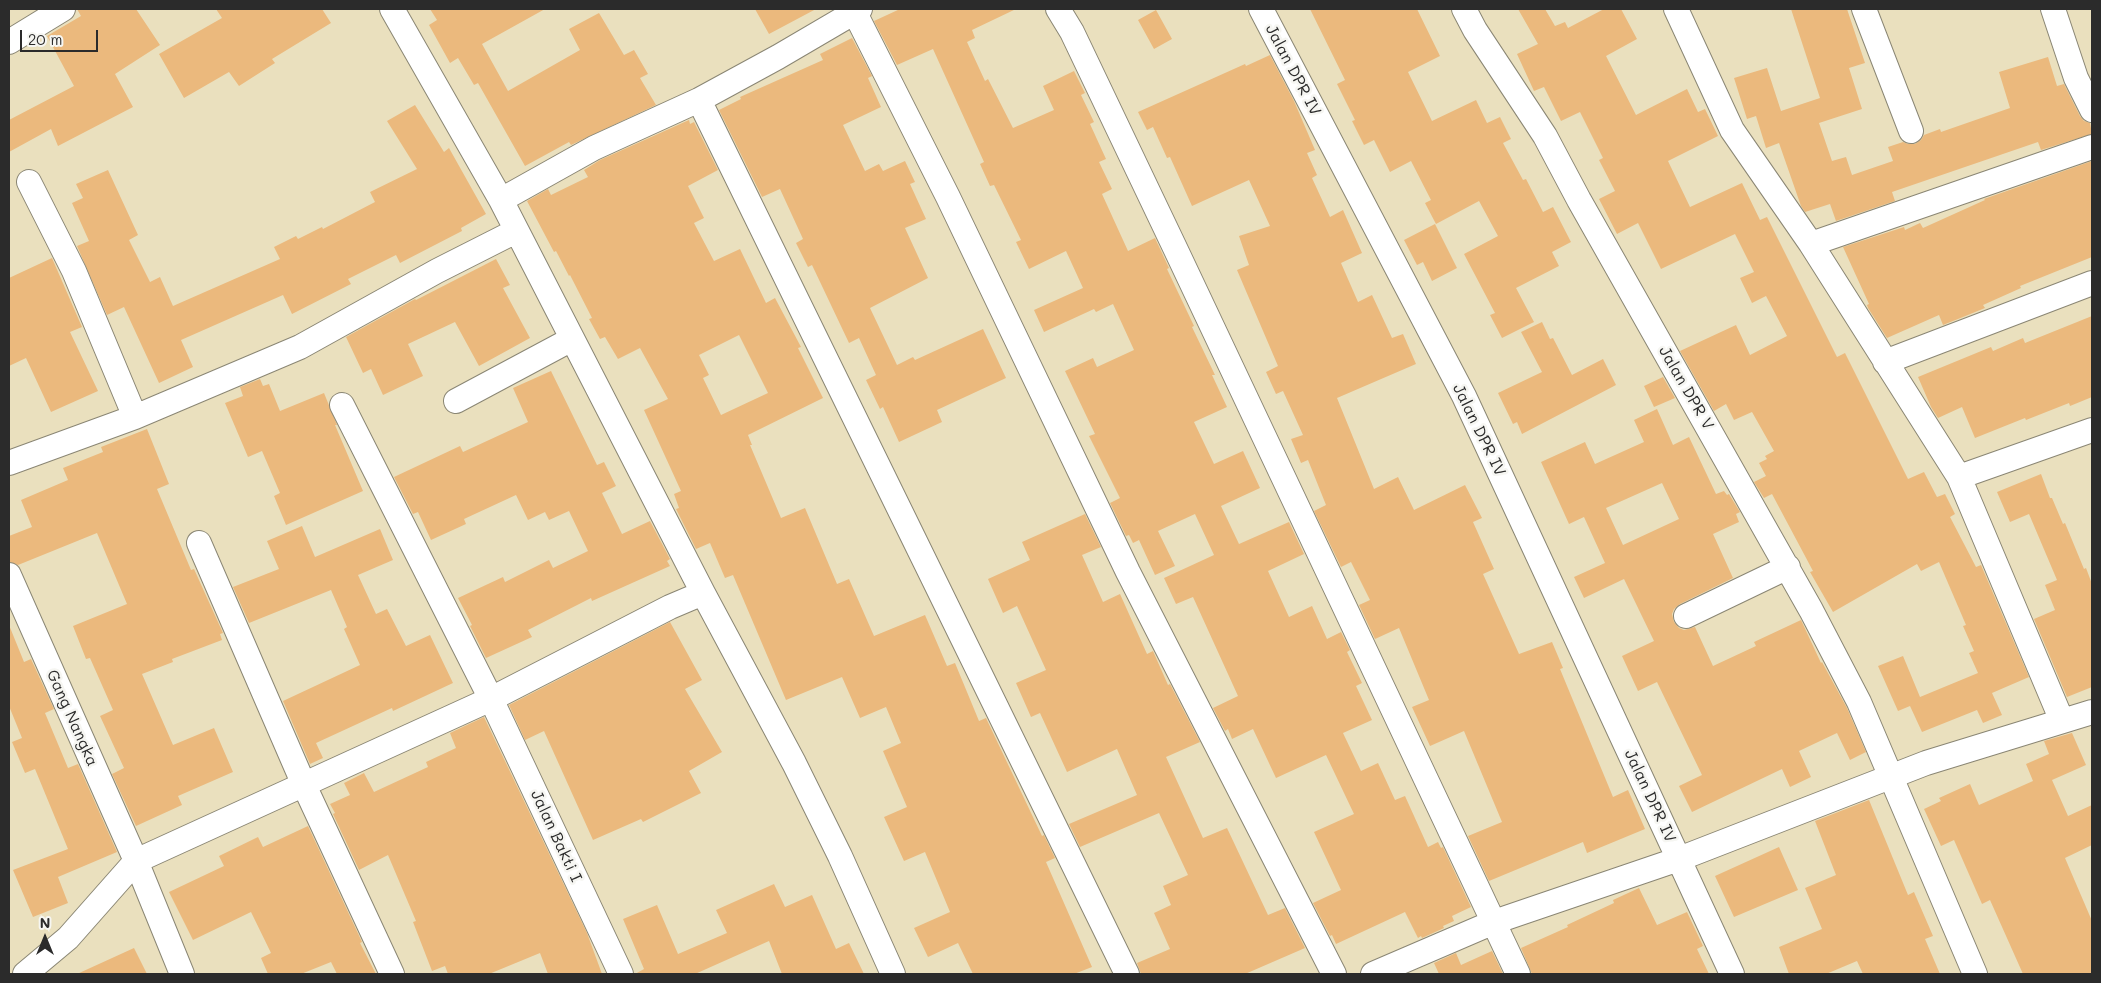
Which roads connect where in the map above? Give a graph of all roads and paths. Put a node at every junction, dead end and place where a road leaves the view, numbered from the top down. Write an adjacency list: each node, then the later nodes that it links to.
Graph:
1 (63, 9): 10 (street)
2 (392, 9): 16 (street)
3 (1058, 9): 40 (street)
4 (1261, 9): 38 (street, Jalan DPR IV)
5 (1464, 9): 29 (street, Jalan DPR V)
6 (1676, 9): 18 (street)
7 (1864, 9): 13 (street)
8 (2053, 9): 12 (street)
9 (856, 10): 11 (street); 47 (street)
10 (9, 42)
11 (699, 100): 16 (street); 46 (street)
12 (2092, 110)
13 (1911, 131)
14 (2092, 147): 18 (street)
15 (29, 182): 24 (street)
16 (501, 200): 17 (street)
17 (516, 231): 20 (street); 24 (street)
18 (1811, 244): 21 (street)
19 (2092, 283): 21 (street)
20 (572, 339): 22 (street); 31 (street)
21 (1885, 362): 27 (street)
22 (456, 401)
23 (342, 406): 33 (street, Jalan Bakti I)
24 (135, 417): 26 (street)
25 (2092, 430): 27 (street)
26 (9, 463)
27 (1958, 477): 35 (street)
28 (199, 543): 37 (street)
29 (1788, 568): 32 (street); 36 (street, Jalan DPR V)
30 (9, 575): 39 (street, Gang Nangka)
31 (703, 593): 33 (street); 45 (street)
32 (1686, 616)
33 (491, 698): 37 (street); 44 (street, Jalan Bakti I)
34 (2092, 712): 35 (street)
35 (2062, 721): 36 (street)
36 (1890, 777): 38 (street); 51 (street, Jalan DPR V)
37 (304, 785): 39 (street); 43 (street)
38 (1679, 859): 40 (street); 50 (street, Jalan DPR IV)
39 (136, 861): 41 (street); 42 (street, Gang Nangka)
40 (1494, 922): 48 (street); 49 (street)
41 (25, 974)
42 (182, 974)
43 (392, 974)
44 (620, 974)
45 (893, 974)
46 (1127, 974)
47 (1334, 974)
48 (1373, 974)
49 (1518, 974)
50 (1732, 974)
51 (1975, 974)

